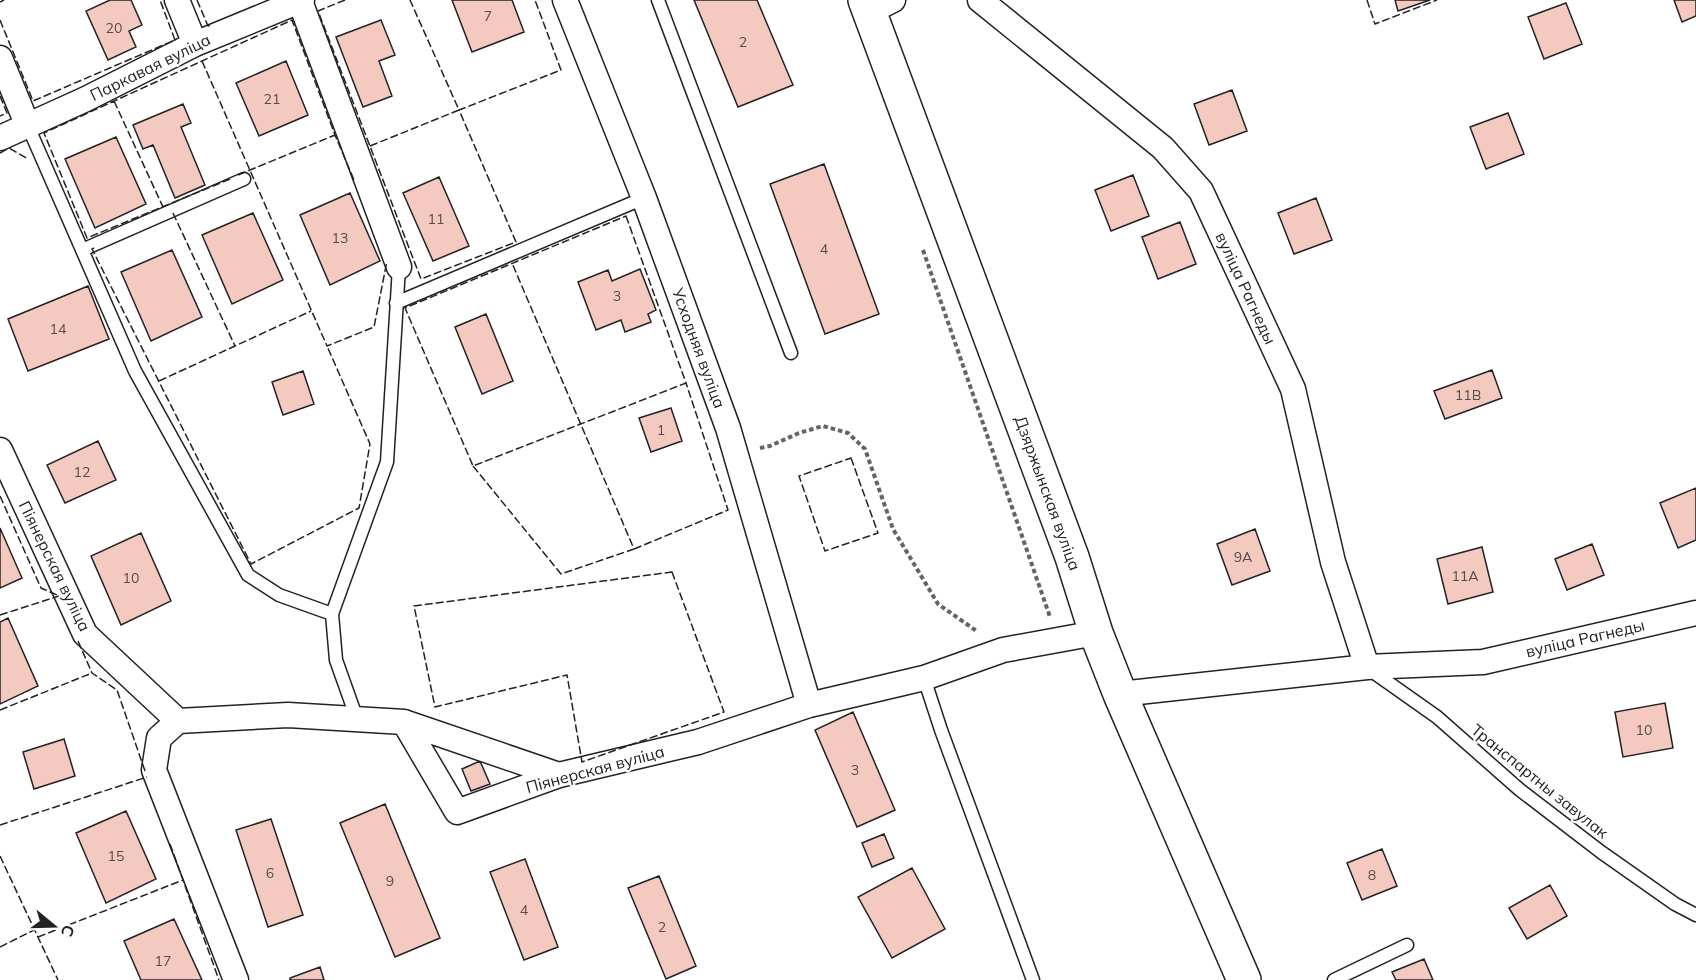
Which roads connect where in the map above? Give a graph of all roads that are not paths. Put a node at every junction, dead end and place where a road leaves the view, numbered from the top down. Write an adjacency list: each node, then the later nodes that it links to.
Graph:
1 (177, 0): 7 (street)
2 (565, 0): 12 (street, Усходняя вуліца)
3 (658, 0): 16 (lane)
4 (980, 0): 21 (street, вуліца Рагнеды)
5 (301, 1): 7 (street, Паркавая вуліца); 14 (street)
6 (876, 4): 20 (main road, Дзяржынская вуліца)
7 (195, 44): 9 (street, Паркавая вуліца)
8 (0, 58): 9 (street)
9 (27, 124): 10 (street, Паркавая вуліца); 13 (lane)
10 (0, 138)
11 (244, 179): 13 (lane)
12 (644, 198): 15 (lane); 24 (street, Усходняя вуліца)
13 (82, 250): 19 (lane)
14 (399, 267): 15 (lane)
15 (396, 303): 19 (lane)
16 (791, 353)
17 (0, 450): 26 (street, Піянерская вуліца)
18 (1696, 613): 21 (street, вуліца Рагнеды)
19 (332, 614): 25 (lane)
20 (1096, 633): 22 (street, Піянерская вуліца); 23 (main road, Дзяржынская вуліца)
21 (1367, 667): 23 (street, вуліца Рагнеды); 29 (lane, Транспартны завулак)
22 (924, 678): 24 (street, Піянерская вуліца); 32 (lane)
23 (1120, 694): 33 (main road, Дзяржынская вуліца)
24 (808, 705): 28 (street, Піянерская вуліца)
25 (357, 719): 26 (street); 27 (street)
26 (178, 721): 31 (street)
27 (404, 722): 28 (street); 28 (street, Піянерская вуліца)
28 (559, 775)
29 (1696, 915)
30 (1407, 945): 34 (lane)
31 (236, 980)
32 (1033, 980)
33 (1244, 980)
34 (1334, 980)

